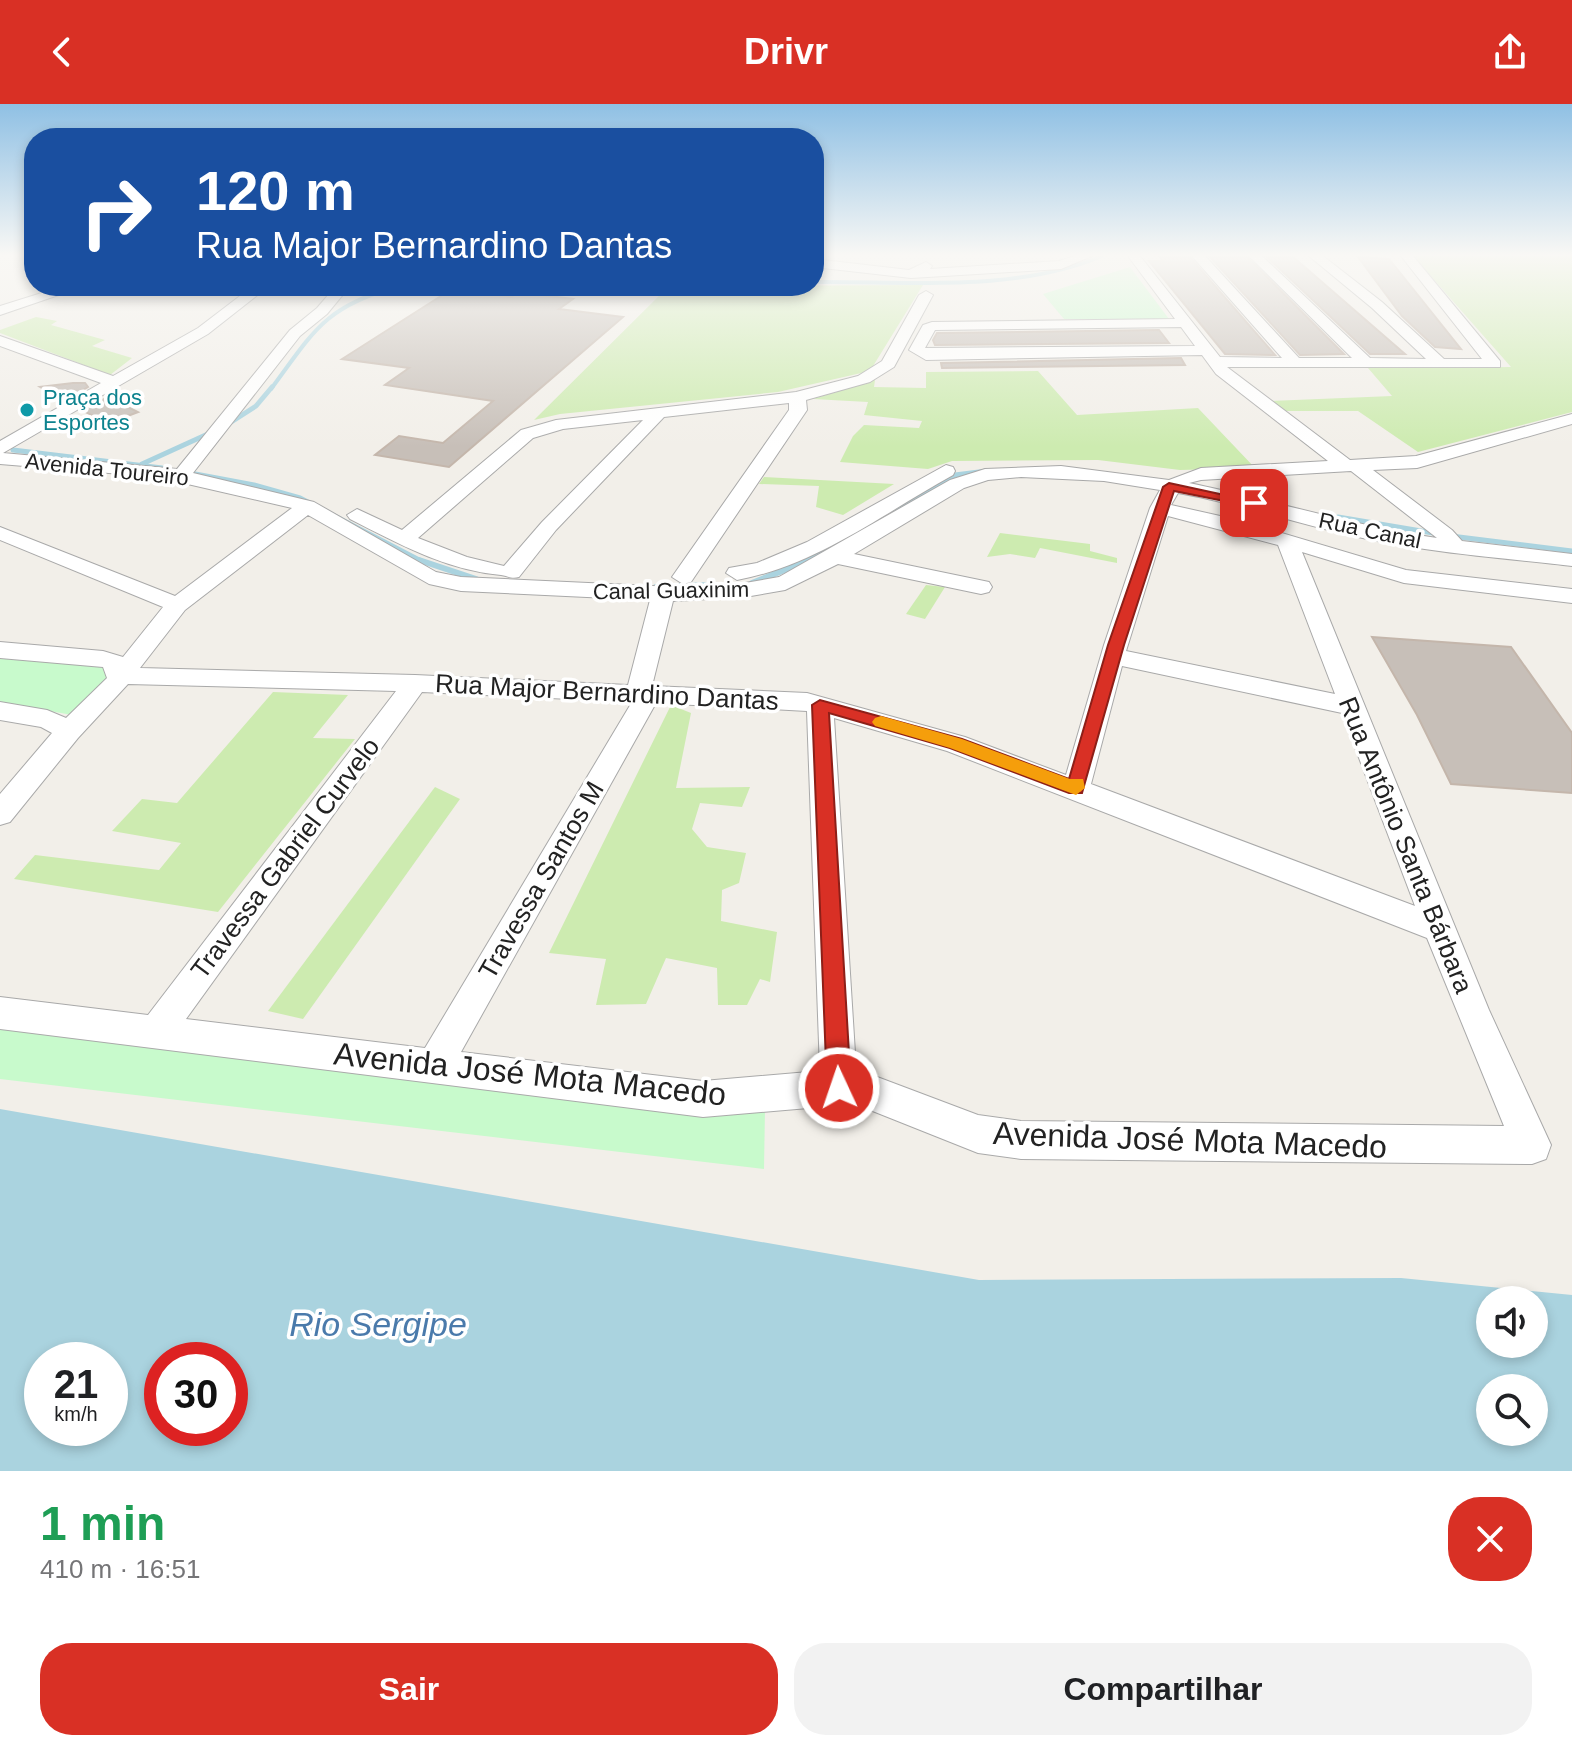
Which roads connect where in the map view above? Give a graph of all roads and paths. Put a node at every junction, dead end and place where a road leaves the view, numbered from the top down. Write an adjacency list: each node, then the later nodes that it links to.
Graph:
1 (196, 320): 13 (street)
2 (216, 320): 14 (street)
3 (311, 320): 29 (street)
4 (914, 320): 11 (street)
5 (1184, 320): 10 (street)
6 (1256, 320): 21 (street)
7 (1321, 320): 20 (street)
8 (1393, 320): 22 (street)
9 (1460, 320): 22 (street)
10 (1186, 323): 12 (street); 18 (street)
11 (911, 325): 12 (street); 17 (street)
12 (932, 326): 16 (street)
13 (175, 336): 14 (street); 19 (street)
14 (193, 337): 19 (street)
15 (0, 341): 23 (street)
16 (921, 354): 17 (street); 18 (street)
17 (894, 355): 24 (street)
18 (1210, 356): 21 (street); 28 (street)
19 (154, 359): 23 (street)
20 (1365, 362): 21 (street); 22 (street)
21 (1295, 363)
22 (1439, 363)
23 (114, 382): 27 (street)
24 (797, 397): 25 (street); 40 (street)
25 (661, 411): 34 (street); 39 (street)
26 (1572, 419): 28 (street)
27 (2, 448): 29 (street, Avenida Toureiro)
28 (1351, 466): 31 (street); 36 (street)
29 (186, 469): 32 (street, Avenida Toureiro); 34 (street)
30 (1130, 481): 31 (street, Canal Guaxinim); 37 (street, Canal Guaxinim); 40 (street)
31 (1165, 497): 35 (street); 36 (street, Rua Canal); 47 (street)
32 (307, 506): 43 (street, Canal Guaxinim); 45 (street)
33 (0, 533): 45 (street)
34 (404, 539): 39 (street)
35 (1287, 541): 41 (street); 51 (street, Rua Antônio Santa Bárbara)
36 (1451, 541): 38 (street, Rua Canal); 41 (street)
37 (835, 557): 42 (street); 43 (street, Canal Guaxinim)
38 (1572, 560)
39 (511, 572): 40 (street)
40 (683, 577)
41 (1467, 585): 44 (street)
42 (981, 587)
43 (663, 594): 50 (street, Travessa Santos M)
44 (1572, 596)
45 (177, 605): 48 (street)
46 (0, 650): 48 (street)
47 (1115, 650): 51 (street); 55 (street)
48 (118, 676): 49 (street, Rua Major Bernardino Dantas); 54 (street)
49 (415, 683): 50 (street, Rua Major Bernardino Dantas); 59 (street, Travessa Gabriel Curvelo)
50 (644, 693): 52 (street, Rua Major Bernardino Dantas); 60 (street, Travessa Santos M)
51 (1348, 698): 57 (street, Rua Antônio Santa Bárbara)
52 (820, 705): 55 (street, Rua Major Bernardino Dantas); 61 (street)
53 (0, 711): 54 (street)
54 (69, 731): 56 (street)
55 (1076, 788): 57 (street, Rua Major Bernardino Dantas)
56 (0, 814)
57 (1440, 929): 62 (street, Rua Antônio Santa Bárbara)
58 (0, 1013): 59 (street, Avenida José Mota Macedo)
59 (156, 1032): 60 (street, Avenida José Mota Macedo)
60 (434, 1066): 61 (street, Avenida José Mota Macedo)
61 (839, 1088): 62 (street, Avenida José Mota Macedo)
62 (1532, 1145)

